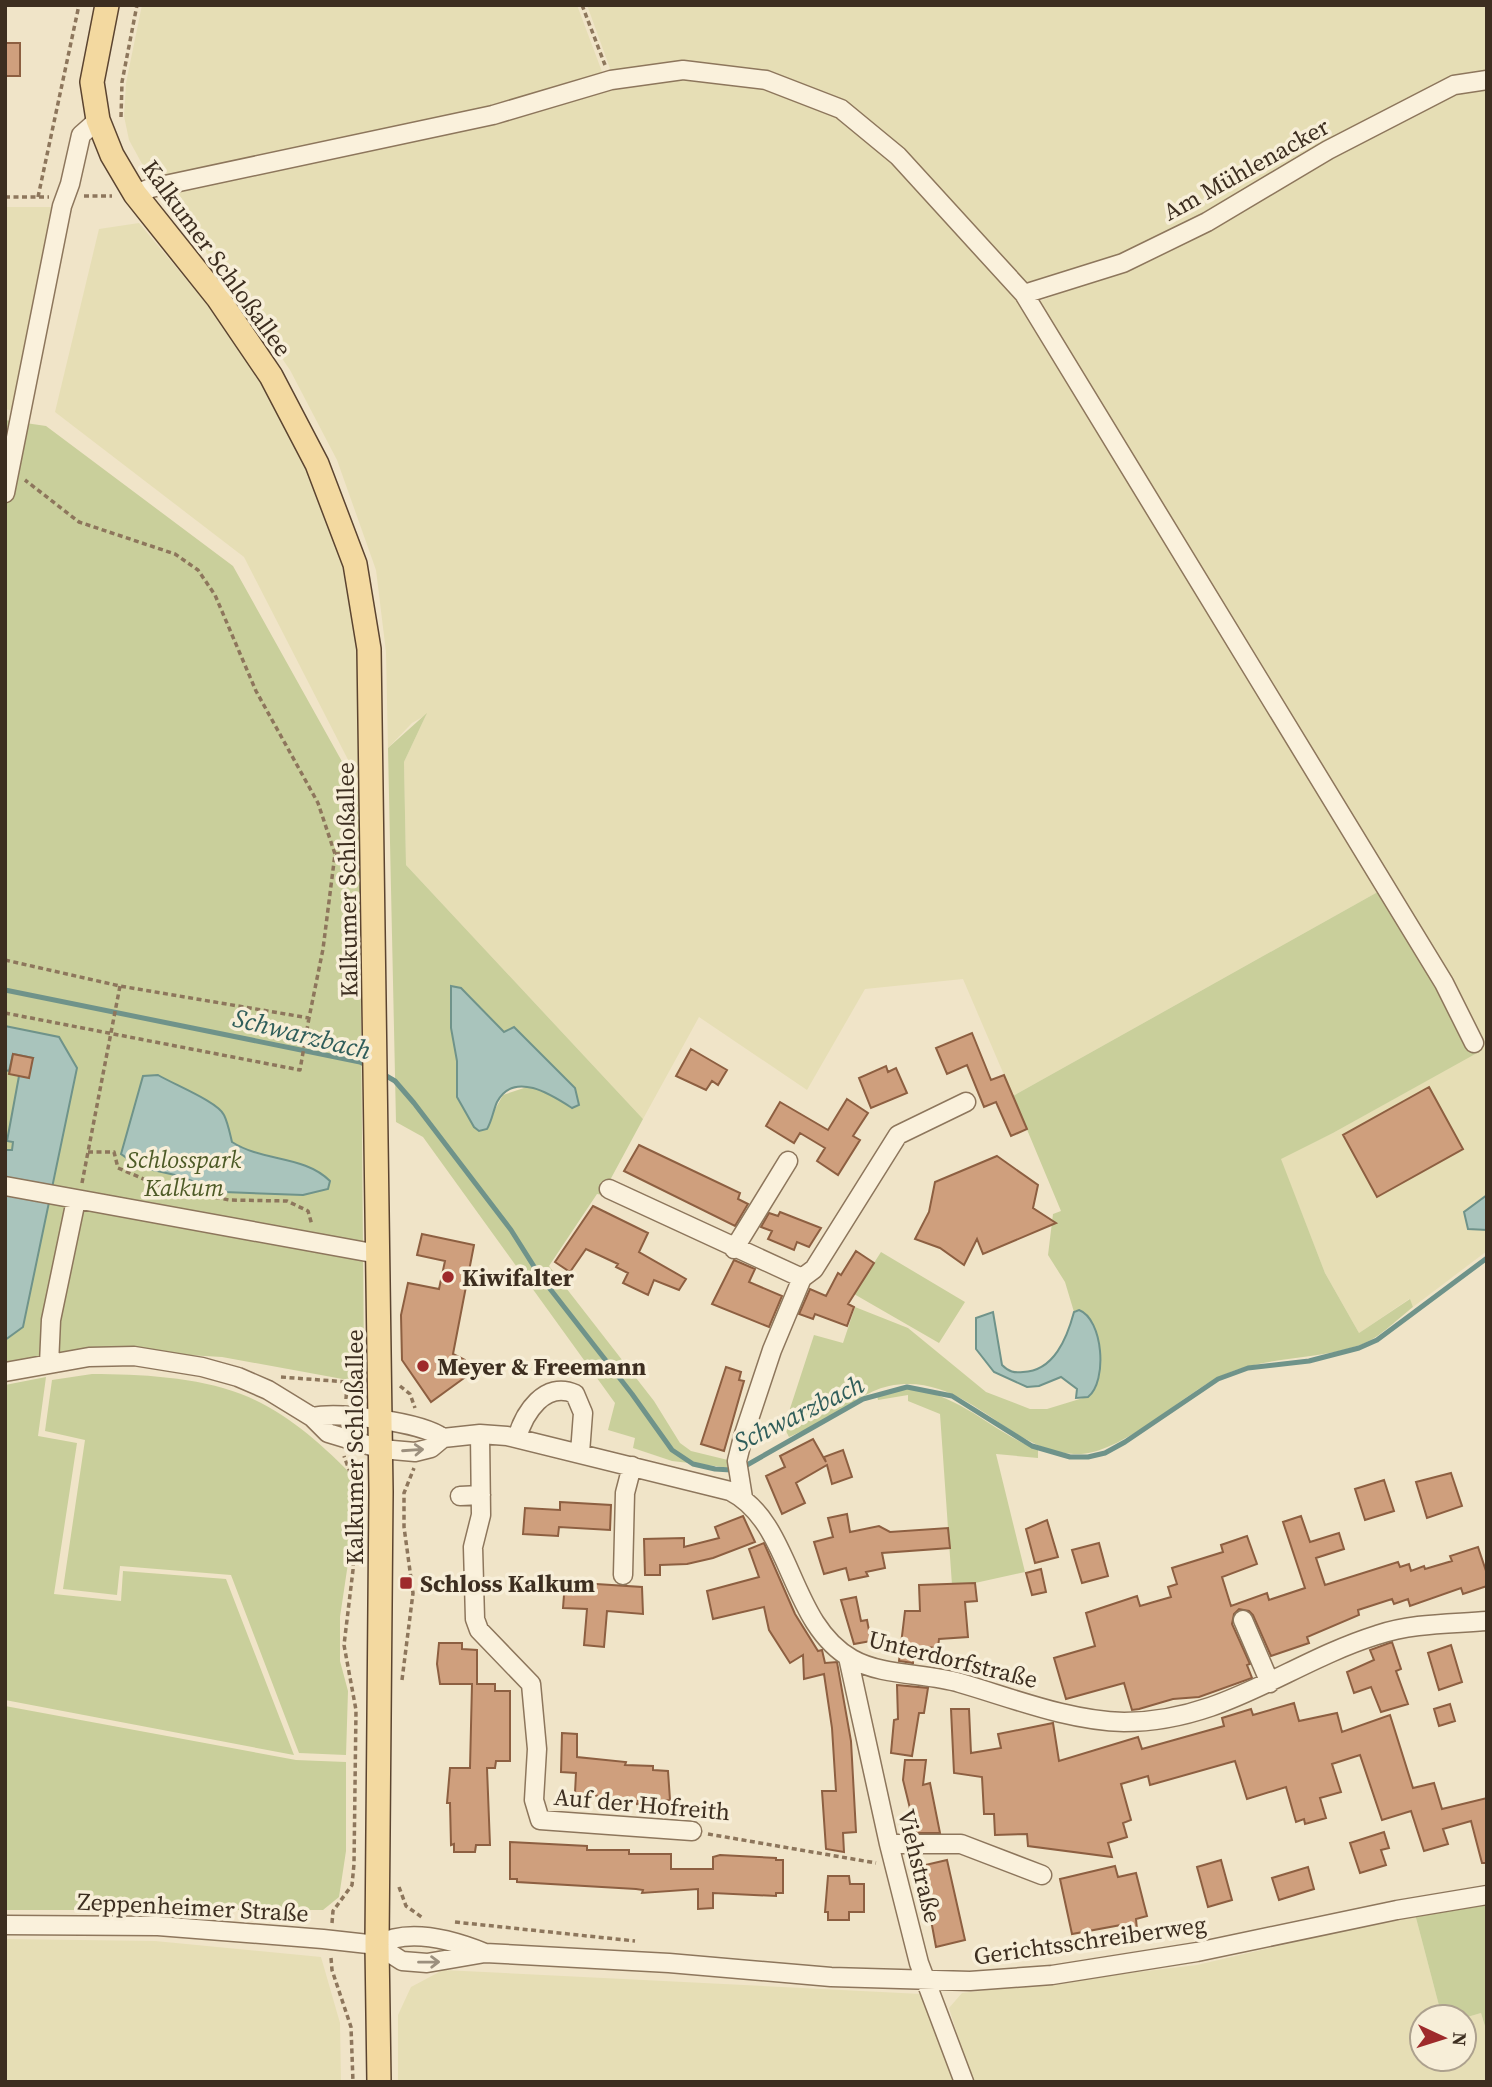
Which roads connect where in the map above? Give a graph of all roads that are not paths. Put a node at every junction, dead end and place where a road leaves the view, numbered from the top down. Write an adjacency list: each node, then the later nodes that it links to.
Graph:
1 (107, 5): 3 (main road, Kalkumer Schloßallee)
2 (1487, 80): 5 (street, Am Mühlenacker)
3 (98, 120): 4 (main road, Kalkumer Schloßallee); 6 (street)
4 (135, 194): 5 (street); 14 (main road, Kalkumer Schloßallee)
5 (1024, 294): 7 (street)
6 (5, 493)
7 (1474, 1043)
8 (966, 1102): 15 (street)
9 (788, 1161): 13 (street)
10 (5, 1186): 12 (street)
11 (609, 1189): 13 (street)
12 (76, 1200): 14 (street); 16 (street)
13 (734, 1249): 15 (street)
14 (378, 1254): 19 (main road, Kalkumer Schloßallee)
15 (802, 1278): 28 (street)
16 (48, 1364): 17 (street); 18 (street)
17 (5, 1372)
18 (312, 1417): 19 (street, Unterdorfstraße); 23 (street)
19 (380, 1421): 21 (street, Unterdorfstraße); 23 (main road, Kalkumer Schloßallee)
20 (480, 1434): 21 (street, Unterdorfstraße); 22 (street, Unterdorfstraße); 26 (street, Auf der Hofreith)
21 (443, 1438): 23 (street, Unterdorfstraße, one-way to 21)
22 (517, 1438): 24 (street, Unterdorfstraße); 24 (street)
23 (381, 1449): 39 (main road, Kalkumer Schloßallee)
24 (580, 1453): 25 (street, Unterdorfstraße)
25 (632, 1466): 28 (street, Unterdorfstraße); 29 (street)
26 (481, 1495): 27 (street); 34 (street, Auf der Hofreith)
27 (460, 1496)
28 (743, 1498): 32 (street, Unterdorfstraße)
29 (623, 1576)
30 (1243, 1620): 33 (street)
31 (1487, 1621): 33 (street, Unterdorfstraße)
32 (848, 1657): 33 (street, Unterdorfstraße); 35 (street, Viehstraße)
33 (1270, 1683)
34 (692, 1832)
35 (889, 1844): 36 (street); 41 (street, Viehstraße)
36 (1042, 1875)
37 (1487, 1895): 41 (street, Gerichtsschreiberweg)
38 (5, 1925): 39 (street, Zeppenheimer Straße)
39 (377, 1945): 40 (street, Gerichtsschreiberweg); 40 (street, Gerichtsschreiberweg, one-way to 40); 42 (main road, Kalkumer Schloßallee)
40 (485, 1953): 41 (street, Gerichtsschreiberweg)
41 (925, 1981): 43 (street, Viehstraße)
42 (379, 2082)
43 (964, 2082)

